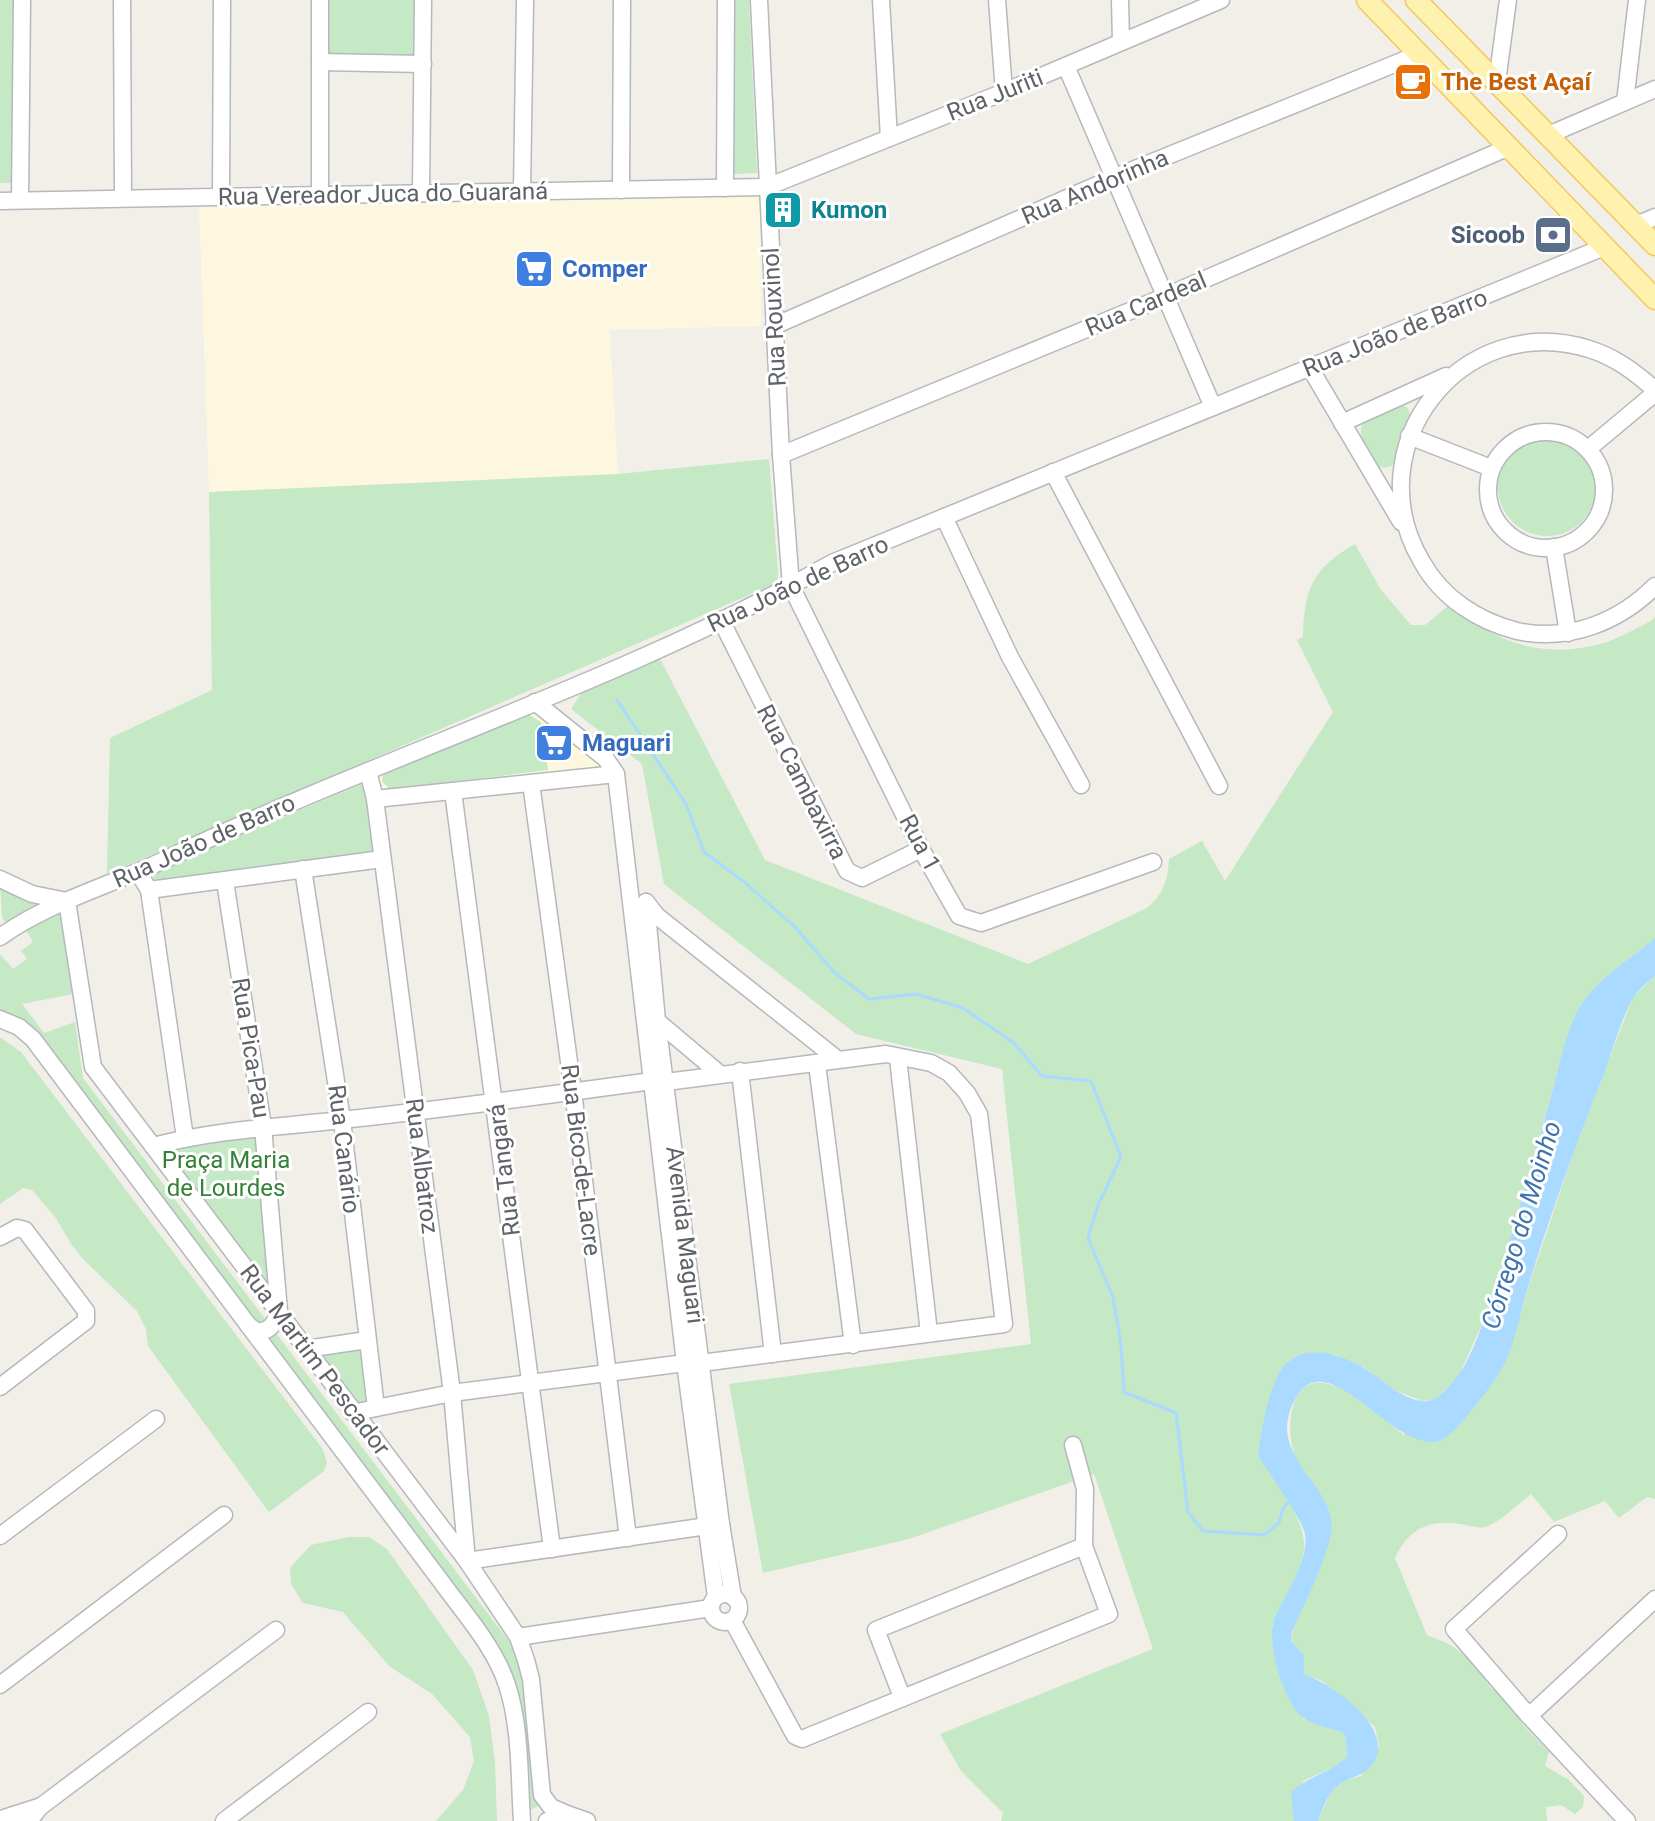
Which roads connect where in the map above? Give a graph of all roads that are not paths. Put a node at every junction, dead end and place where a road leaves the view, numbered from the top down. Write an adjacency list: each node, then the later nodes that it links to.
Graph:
1 (22, 0): 41 (street)
2 (122, 0): 40 (street)
3 (222, 0): 39 (street)
4 (320, 0): 22 (street)
5 (423, 0): 23 (street)
6 (525, 0): 36 (street)
7 (622, 0): 35 (street)
8 (726, 0): 34 (street)
9 (759, 0): 33 (street, Rua Rouxinol)
10 (881, 0): 30 (street)
11 (997, 0): 27 (street)
12 (1120, 0): 20 (street)
13 (1221, 0): 20 (street, Rua Juriti)
14 (1367, 0): 21 (main road)
15 (1404, 0): 19 (main road)
16 (1416, 0): 19 (main road)
17 (1508, 0): 25 (street)
18 (1637, 0): 28 (street)
19 (1441, 27): 25 (main road)
20 (1121, 42): 24 (street, Rua Juriti)
21 (1419, 54): 31 (main road); 32 (street, Rua Andorinha)
22 (320, 62): 23 (street); 38 (street)
23 (423, 64): 37 (street)
24 (1066, 66): 27 (street, Rua Juriti); 32 (street)
25 (1497, 82): 29 (main road)
26 (1655, 89): 28 (street)
27 (1004, 92): 30 (street, Rua Juriti)
28 (1625, 102): 29 (street)
29 (1546, 136): 43 (main road)
30 (889, 138): 33 (street, Rua Juriti)
31 (1509, 147): 45 (main road); 46 (street, Rua Cardeal)
32 (1113, 178): 46 (street); 48 (street, Rua Andorinha)
33 (767, 187): 34 (street, Rua Vereador Juca do Guaraná); 48 (street, Rua Rouxinol)
34 (725, 188): 35 (street, Rua Vereador Juca do Guaraná)
35 (621, 190): 36 (street, Rua Vereador Juca do Guaraná)
36 (522, 191): 37 (street, Rua Vereador Juca do Guaraná)
37 (421, 193): 38 (street, Rua Vereador Juca do Guaraná)
38 (320, 195): 39 (street, Rua Vereador Juca do Guaraná)
39 (221, 197): 40 (street, Rua Vereador Juca do Guaraná)
40 (123, 198): 41 (street, Rua Vereador Juca do Guaraná)
41 (20, 200): 42 (street, Rua Vereador Juca do Guaraná)
42 (0, 201)
43 (1646, 221): 44 (main road)
44 (1655, 245)
45 (1604, 247): 47 (main road); 49 (street, Rua João de Barro)
46 (1164, 297): 53 (street); 57 (street, Rua Cardeal)
47 (1655, 299)
48 (774, 326): 57 (street, Rua Rouxinol)
49 (1310, 368): 53 (street, Rua João de Barro); 54 (street)
50 (1461, 369): 51 (street); 52 (street); 55 (street)
51 (1655, 392): 56 (street)
52 (1403, 396): 54 (street); 55 (street)
53 (1213, 407): 60 (street, Rua João de Barro)
54 (1342, 423): 61 (street)
55 (1413, 428): 58 (street); 59 (street)
56 (1588, 449): 59 (street); 64 (street)
57 (781, 455): 65 (street, Rua Rouxinol)
58 (1403, 456): 61 (street); 63 (street)
59 (1491, 468): 64 (street)
60 (1053, 472): 62 (street, Rua João de Barro); 74 (street)
61 (1372, 475): 63 (street)
62 (944, 517): 65 (street, Rua João de Barro); 73 (street)
63 (1406, 530): 68 (street)
64 (1554, 547): 68 (street)
65 (791, 586): 67 (street, Rua João de Barro); 77 (street, Rua 1)
66 (1655, 586): 68 (street)
67 (721, 620): 69 (street, Rua João de Barro); 77 (street, Rua Cambaxirra)
68 (1568, 633)
69 (535, 702): 70 (street, Rua João de Barro); 71 (street)
70 (368, 771): 76 (street, Rua Albatroz); 81 (street, Rua João de Barro)
71 (616, 774): 72 (street); 87 (street, Avenida Maguari)
72 (531, 783): 75 (street); 98 (street, Rua Bico-de-Lacre)
73 (1081, 785)
74 (1219, 786)
75 (453, 791): 76 (street); 99 (street, Rua Tangará)
76 (375, 799): 78 (street, Rua Albatroz)
77 (921, 849): 79 (street, Rua 1)
78 (382, 859): 80 (street); 100 (street, Rua Albatroz)
79 (1153, 862)
80 (303, 869): 83 (street); 101 (street, Rua Canário)
81 (138, 872): 84 (street); 86 (street, Rua João de Barro)
82 (0, 879): 85 (street)
83 (225, 881): 84 (street); 102 (street, Rua Pica-Pau)
84 (149, 890): 103 (street)
85 (32, 894): 86 (street); 88 (street)
86 (67, 901): 88 (street, Rua João de Barro); 104 (street, Rua Martim Pescador)
87 (642, 911): 91 (street, Avenida Maguari); 93 (street); 97 (street, Avenida Maguari)
88 (42, 912): 89 (street, Rua João de Barro)
89 (4, 929)
90 (1, 1018): 107 (street, Rua Martim Pescador)
91 (657, 1021): 96 (street); 97 (street, Avenida Maguari)
92 (898, 1058): 93 (street); 108 (street); 108 (street)
93 (837, 1059): 94 (street)
94 (817, 1064): 95 (street); 110 (street)
95 (740, 1071): 96 (street); 112 (street)
96 (720, 1074): 97 (street)
97 (659, 1081): 98 (street); 113 (street, Avenida Maguari)
98 (573, 1091): 99 (street); 114 (street, Rua Bico-de-Lacre)
99 (495, 1100): 100 (street); 115 (street, Rua Tangará)
100 (415, 1110): 101 (street); 117 (street, Rua Albatroz)
101 (342, 1120): 102 (street); 109 (street, Rua Canário)
102 (263, 1127): 103 (street); 106 (street, Rua Pica-Pau)
103 (185, 1138): 104 (street)
104 (153, 1146): 106 (street, Rua Martim Pescador)
105 (0, 1237): 116 (street)
106 (279, 1311): 107 (street); 111 (street, Rua Martim Pescador)
107 (247, 1324): 144 (street, Rua Martim Pescador)
108 (929, 1333): 110 (street)
109 (367, 1340): 111 (street); 118 (street, Rua Canário)
110 (853, 1345): 112 (street)
111 (306, 1349): 119 (street, Rua Martim Pescador)
112 (773, 1354): 113 (street)
113 (693, 1363): 114 (street); 123 (street, Avenida Maguari)
114 (607, 1372): 115 (street); 126 (street, Rua Bico-de-Lacre)
115 (529, 1382): 117 (street); 128 (street, Rua Tangará)
116 (0, 1387)
117 (452, 1393): 118 (street); 129 (street, Rua Albatroz)
118 (376, 1408): 119 (street)
119 (353, 1413): 129 (street, Rua Martim Pescador)
120 (156, 1419): 125 (street)
121 (1073, 1445): 127 (street)
122 (224, 1515): 135 (street)
123 (714, 1525): 126 (street); 131 (street, Avenida Maguari)
124 (1558, 1534): 138 (street)
125 (0, 1536)
126 (628, 1538): 128 (street)
127 (1084, 1546): 136 (street); 136 (street)
128 (552, 1549): 129 (street)
129 (467, 1561): 134 (street, Rua Martim Pescador)
130 (1655, 1599): 138 (street)
131 (720, 1601): 132 (street, Avenida Maguari); 132 (street); 134 (street)
132 (732, 1620): 136 (street)
133 (276, 1630): 139 (street)
134 (518, 1637): 140 (street, Rua Martim Pescador)
135 (0, 1685)
136 (902, 1697)
137 (368, 1712): 143 (street)
138 (1529, 1716): 147 (street)
139 (40, 1807): 141 (street); 142 (street)
140 (567, 1814): 145 (street); 146 (street, Rua Martim Pescador)
141 (3, 1817)
142 (29, 1821)
143 (224, 1821)
144 (522, 1821)
145 (547, 1821)
146 (587, 1821)
147 (1627, 1821)

